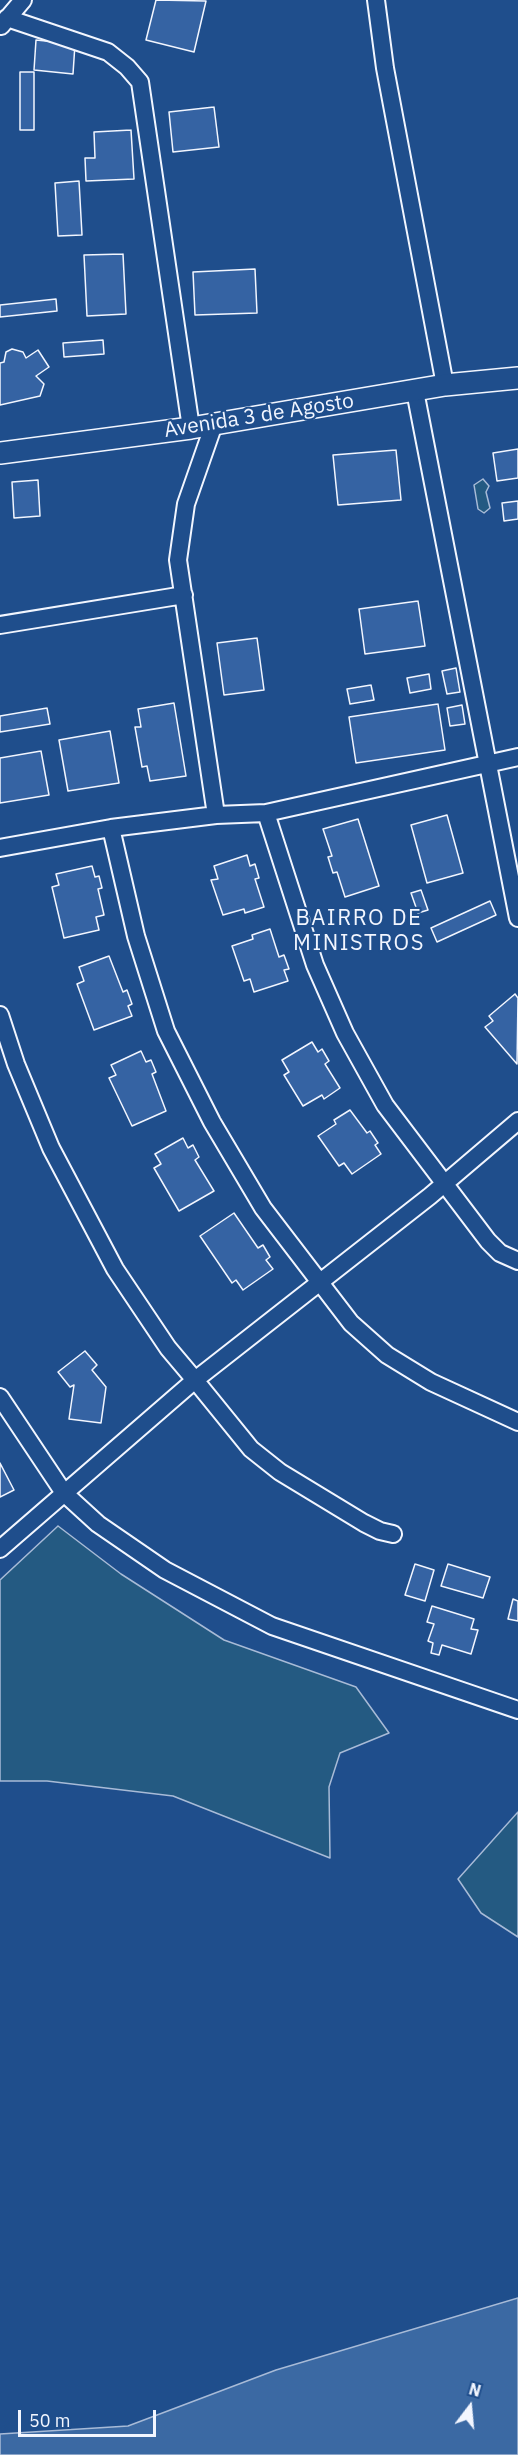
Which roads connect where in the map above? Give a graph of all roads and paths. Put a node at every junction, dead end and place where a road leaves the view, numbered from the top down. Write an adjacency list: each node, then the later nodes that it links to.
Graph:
1 (23, 0): 3 (street)
2 (376, 0): 5 (street)
3 (3, 22): 8 (street)
4 (518, 378): 5 (street, Avenida 3 de Agosto)
5 (445, 386): 6 (street, Avenida 3 de Agosto)
6 (415, 391): 7 (street, Avenida 3 de Agosto); 13 (street)
7 (214, 424): 8 (street, Avenida 3 de Agosto); 10 (street)
8 (191, 428): 9 (street, Avenida 3 de Agosto)
9 (0, 453)
10 (184, 596): 11 (street); 15 (street)
11 (0, 625)
12 (518, 758): 13 (street)
13 (488, 762): 14 (street); 18 (street)
14 (266, 813): 15 (street); 21 (street)
15 (216, 815): 16 (street)
16 (111, 828): 17 (street); 23 (street)
17 (0, 848)
18 (518, 918)
19 (0, 1016): 24 (street)
20 (518, 1121): 21 (street)
21 (444, 1183): 22 (street); 23 (street)
22 (518, 1261)
23 (318, 1281): 24 (street); 26 (street)
24 (195, 1380): 27 (street); 28 (street)
25 (0, 1397): 27 (street)
26 (518, 1422)
27 (64, 1493): 29 (street); 30 (street)
28 (393, 1534)
29 (0, 1549)
30 (518, 1710)

